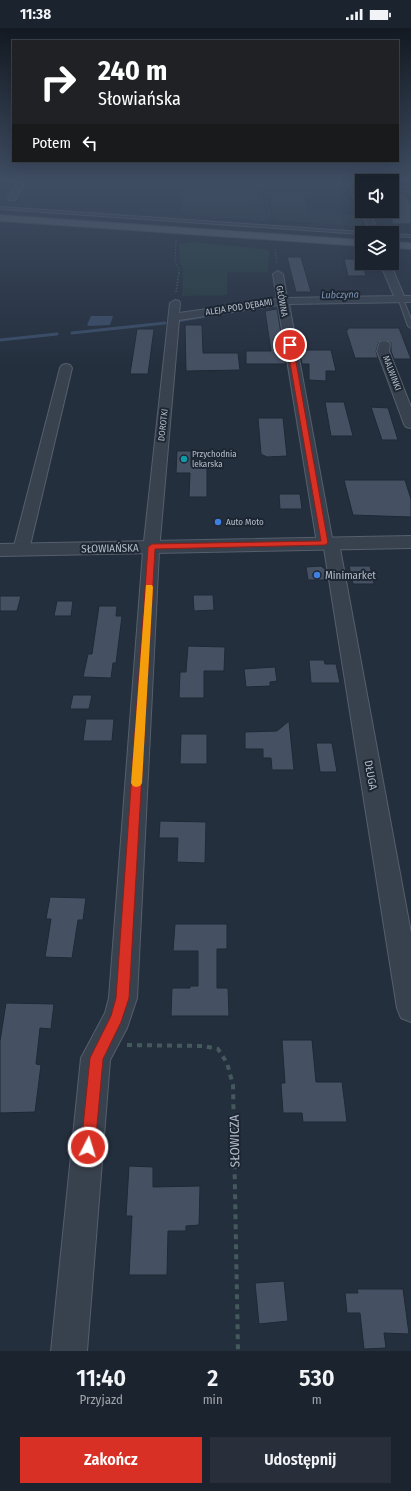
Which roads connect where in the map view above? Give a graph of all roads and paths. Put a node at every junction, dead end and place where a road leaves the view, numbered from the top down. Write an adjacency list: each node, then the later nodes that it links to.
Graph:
1 (176, 242): 14 (path)
2 (344, 242): 4 (main road)
3 (399, 242): 5 (main road)
4 (355, 243)
5 (411, 243)
6 (399, 245): 7 (main road)
7 (411, 246)
8 (275, 247): 10 (path, GŁÓWNA)
9 (388, 270): 11 (street)
10 (278, 274): 13 (street, GŁÓWNA)
11 (400, 299): 12 (street, ALEJA POD DĘBAMI); 13 (street, ALEJA POD DĘBAMI); 16 (lane)
12 (411, 299)
13 (282, 301): 15 (street, ALEJA POD DĘBAMI); 21 (street, GŁÓWNA)
14 (175, 303): 15 (street, DOROTKI)
15 (174, 317): 22 (street, DOROTKI)
16 (411, 326)
17 (384, 344): 19 (street, MALWINKI)
18 (66, 368): 23 (street)
19 (411, 424)
20 (411, 542): 21 (street, SŁOWIAŃSKA)
21 (328, 543): 22 (street, SŁOWIAŃSKA); 25 (street, DŁUGA)
22 (152, 547): 23 (street, SŁOWIAŃSKA); 26 (street)
23 (21, 550): 24 (street, SŁOWIAŃSKA)
24 (0, 551)
25 (411, 1008)
26 (106, 1036): 27 (street); 28 (path, SŁOWICZA)
27 (69, 1351)
28 (238, 1351)

